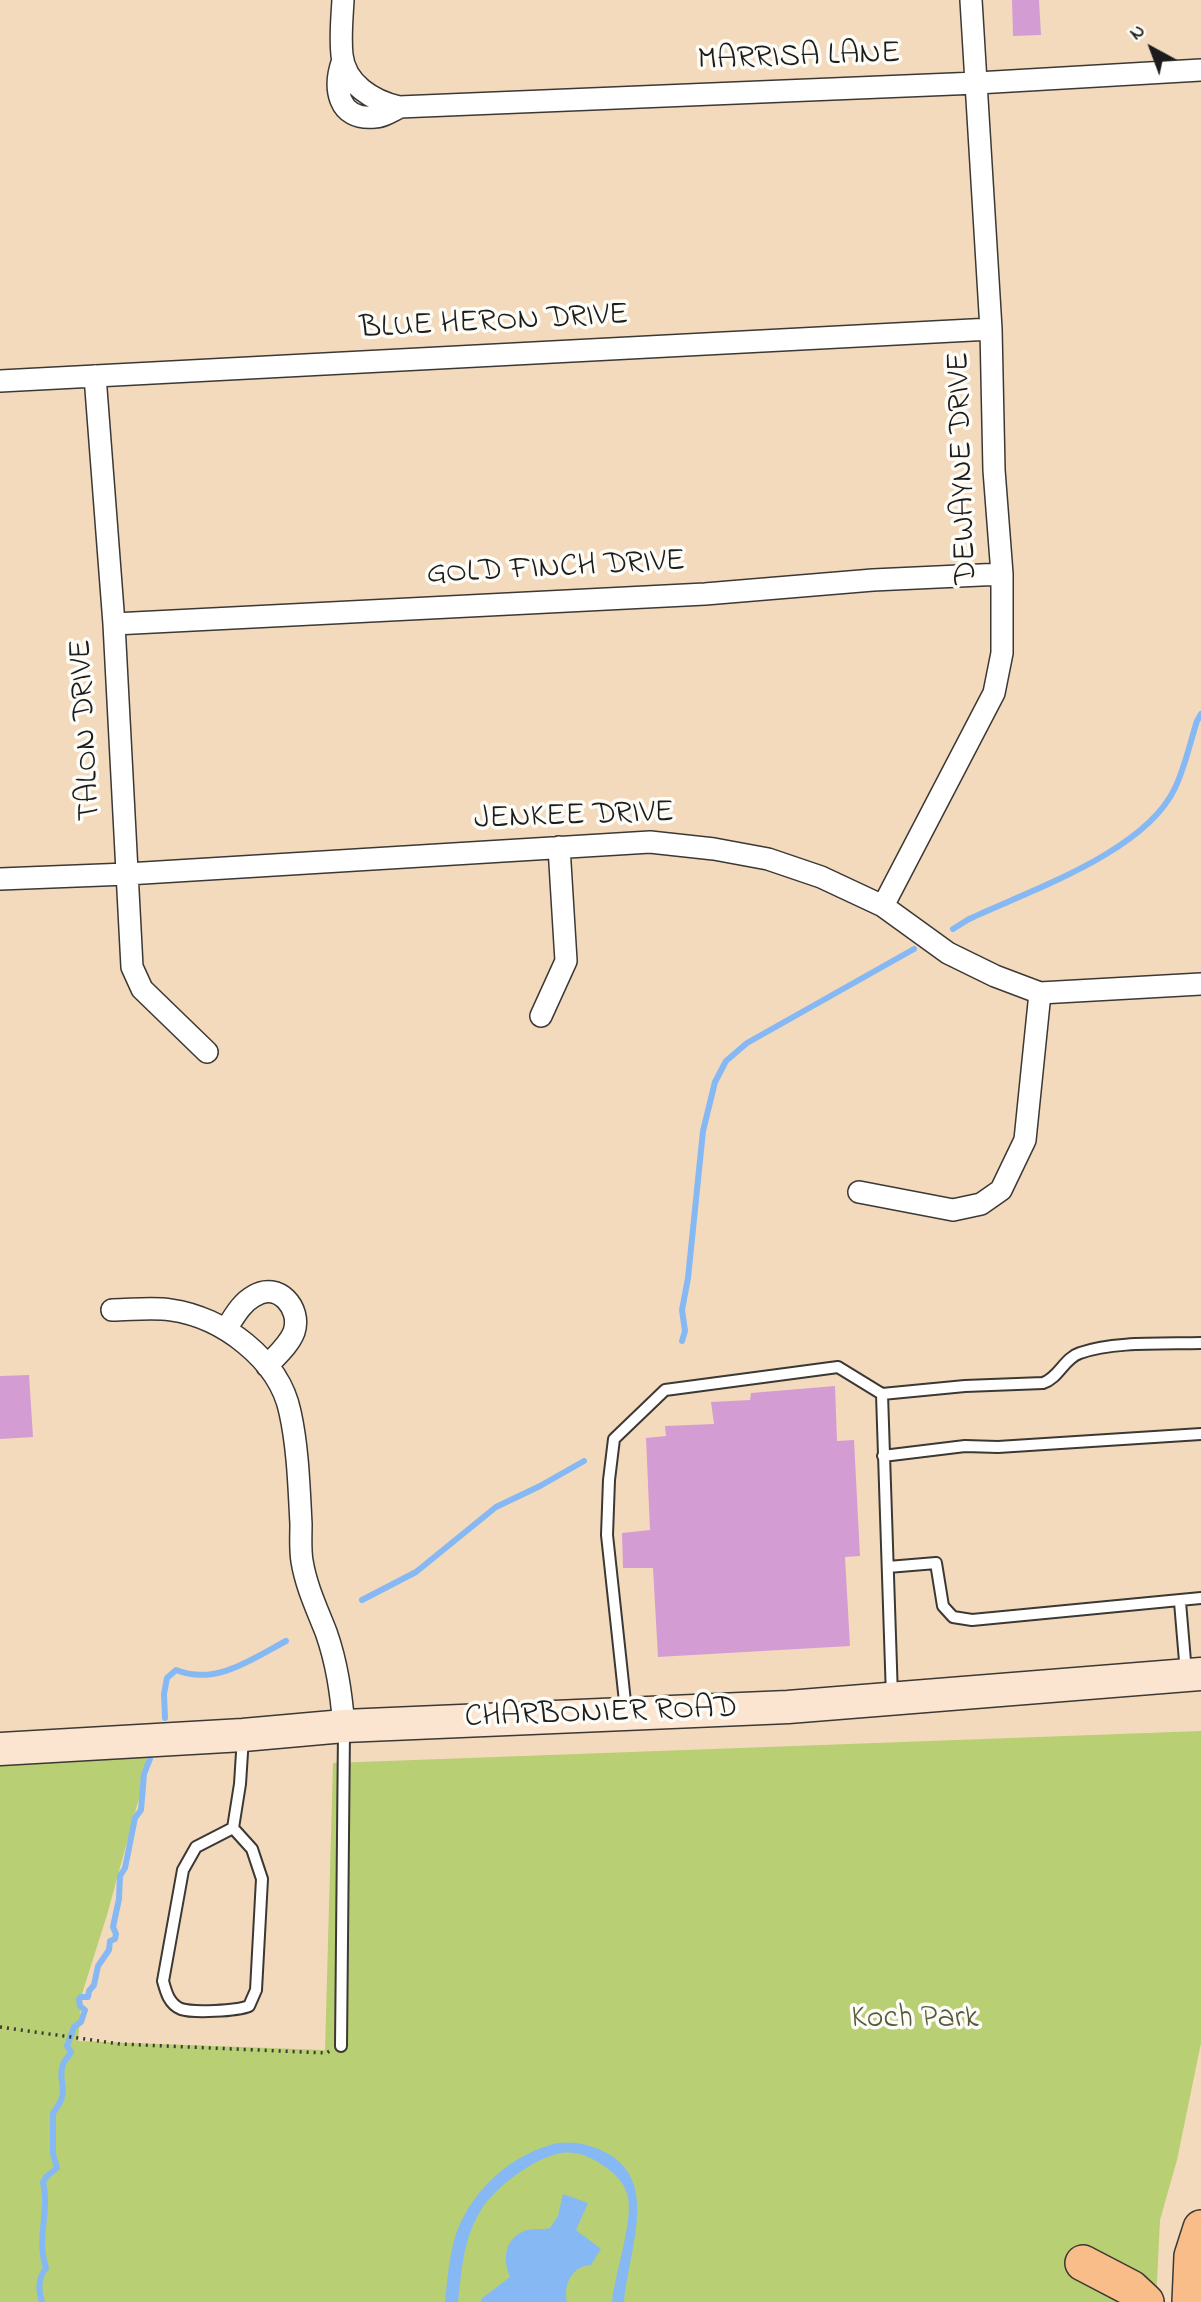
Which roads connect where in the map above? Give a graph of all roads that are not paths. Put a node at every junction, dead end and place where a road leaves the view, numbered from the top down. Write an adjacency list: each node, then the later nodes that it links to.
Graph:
1 (343, 0): 4 (street, MARRISA LANE)
2 (971, 0): 4 (street, DEWAYNE DRIVE)
3 (1201, 70): 4 (street, MARRISA LANE)
4 (977, 83): 5 (street, DEWAYNE DRIVE)
5 (991, 329): 6 (street, BLUE HERON DRIVE); 8 (street, DEWAYNE DRIVE)
6 (95, 376): 7 (street, BLUE HERON DRIVE); 9 (street, TALON DRIVE)
7 (0, 381)
8 (1002, 574): 9 (street, GOLD FINCH DRIVE); 13 (street, DEWAYNE DRIVE)
9 (114, 624): 11 (street, TALON DRIVE)
10 (559, 847): 11 (street, JENKEE DRIVE); 13 (street, JENKEE DRIVE); 16 (street)
11 (127, 874): 12 (street, JENKEE DRIVE); 17 (street, TALON DRIVE)
12 (0, 879)
13 (883, 906): 15 (street, JENKEE DRIVE)
14 (1201, 984): 15 (street, JENKEE DRIVE)
15 (1040, 993): 18 (street)
16 (541, 1016)
17 (207, 1052)
18 (859, 1192)
19 (112, 1310): 20 (street)
20 (226, 1329): 22 (street); 22 (street)
21 (1201, 1343): 23 (lane)
22 (267, 1366): 32 (street)
23 (882, 1394): 25 (lane); 31 (lane)
24 (1201, 1434): 25 (lane)
25 (883, 1456): 26 (lane)
26 (888, 1567): 28 (lane); 30 (lane)
27 (1201, 1598): 28 (lane)
28 (1180, 1602): 29 (lane)
29 (1194, 1675): 30 (main road, CHARBONIER ROAD)
30 (892, 1699): 31 (main road, CHARBONIER ROAD)
31 (627, 1714): 32 (main road, CHARBONIER ROAD)
32 (344, 1726): 33 (main road, CHARBONIER ROAD); 36 (lane)
33 (243, 1735): 34 (main road, CHARBONIER ROAD); 35 (lane)
34 (0, 1749)
35 (233, 1828): 35 (lane)
36 (341, 2046)
37 (1198, 2248): 40 (main road)
38 (1083, 2263): 39 (main road)
39 (1146, 2302)
40 (1190, 2302)

